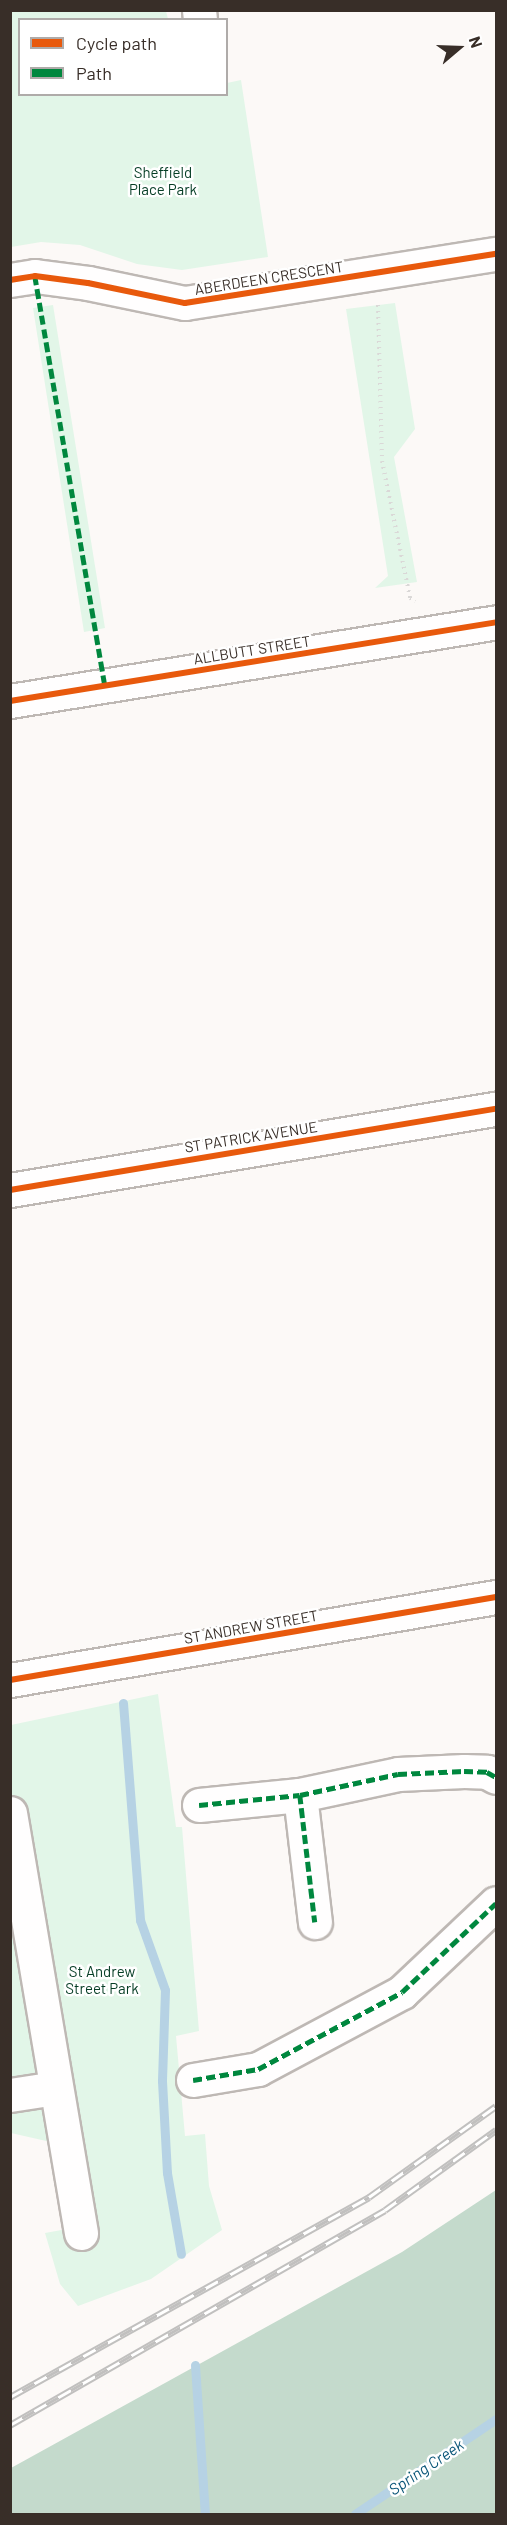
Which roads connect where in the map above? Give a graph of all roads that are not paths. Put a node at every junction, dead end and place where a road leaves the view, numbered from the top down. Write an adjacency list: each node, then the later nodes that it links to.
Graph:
1 (496, 254): 2 (street, ABERDEEN CRESCENT)
2 (10, 280)
3 (496, 622): 4 (street, ALLBUTT STREET)
4 (10, 701)
5 (496, 1109): 6 (street, ST PATRICK AVENUE)
6 (10, 1190)
7 (496, 1597): 8 (street, ST ANDREW STREET)
8 (10, 1680)
9 (496, 1777): 10 (street)
10 (300, 1795): 11 (street); 14 (street)
11 (199, 1805)
12 (10, 1813): 16 (street)
13 (496, 1903): 15 (street)
14 (315, 1922)
15 (193, 2080)
16 (55, 2088): 17 (street); 18 (street)
17 (10, 2095)
18 (81, 2233)

